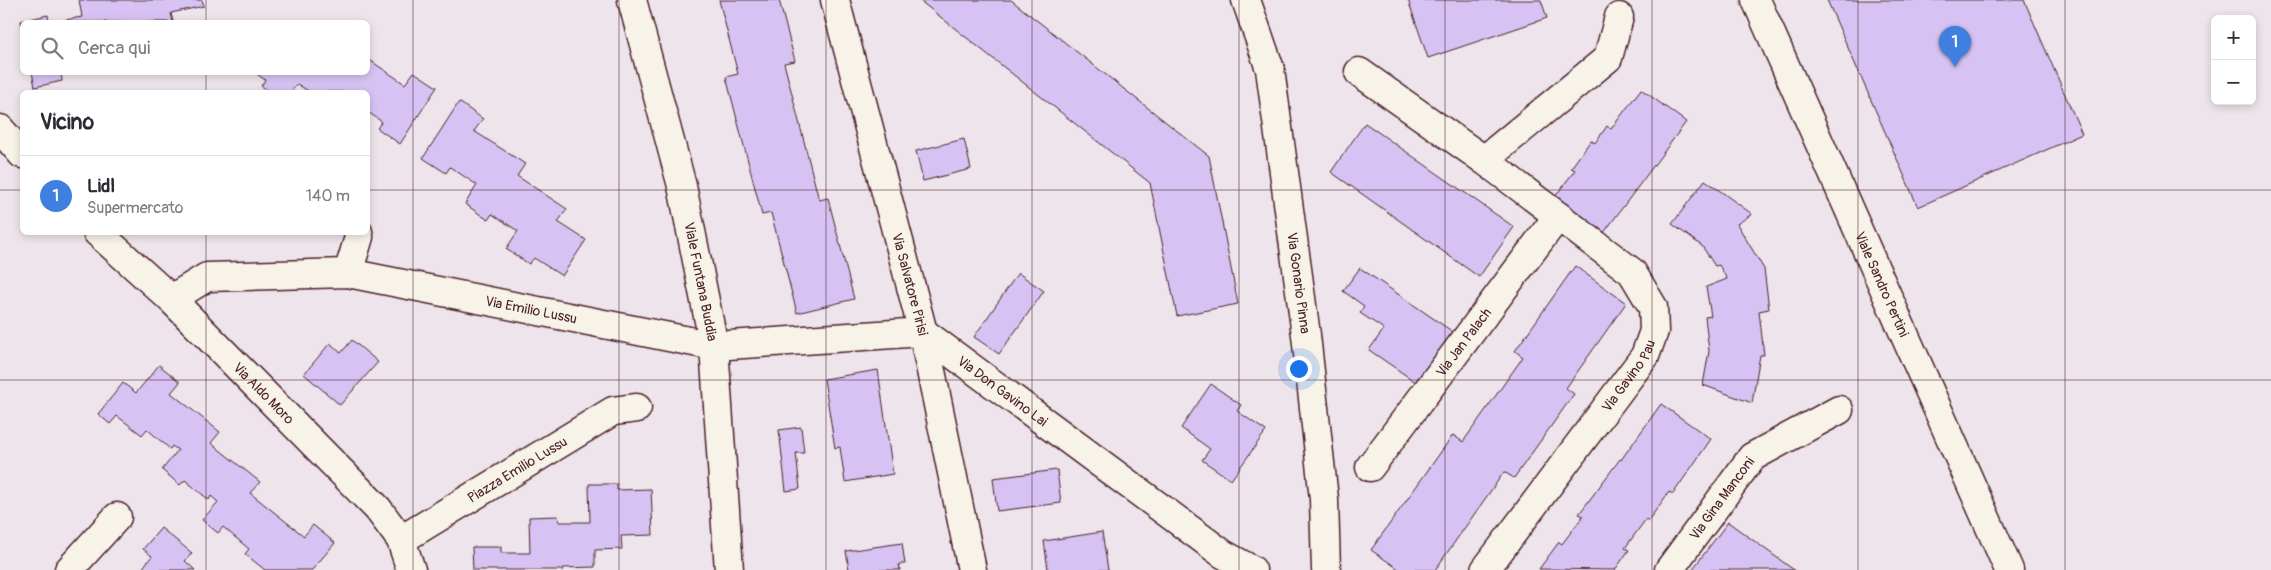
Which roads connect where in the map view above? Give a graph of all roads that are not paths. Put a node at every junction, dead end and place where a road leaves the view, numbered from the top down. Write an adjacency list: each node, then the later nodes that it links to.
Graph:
1 (632, 0): 16 (street, Viale Funtana Buddia)
2 (835, 0): 15 (street, Via Salvatore Pirisi)
3 (1246, 0): 27 (street, Via Gonario Pinna)
4 (1756, 0): 30 (street, Viale Sandro Pertini)
5 (1619, 17): 9 (street)
6 (1359, 72): 9 (street, Via Gavino Pau)
7 (0, 129): 8 (street)
8 (20, 152)
9 (1484, 160): 10 (street, Via Gavino Pau)
10 (1558, 216): 19 (street, Via Jan Palach); 28 (street, Via Gavino Pau)
11 (100, 235): 14 (street, Via Aldo Moro)
12 (359, 235): 13 (street)
13 (348, 273): 14 (street); 16 (street, Via Emilio Lussu)
14 (171, 299): 21 (street, Via Aldo Moro)
15 (923, 332): 16 (street); 25 (street, Via Salvatore Pirisi); 26 (street, Via Don Gavino Lai)
16 (714, 346): 24 (street, Viale Funtana Buddia)
17 (637, 408): 21 (street, Piazza Emilio Lussu)
18 (1839, 410): 29 (street, Via Gina Manconi)
19 (1370, 467)
20 (117, 517): 22 (street)
21 (401, 540): 23 (street, Via Aldo Moro)
22 (69, 570)
23 (411, 570)
24 (729, 570)
25 (972, 570)
26 (1252, 570)
27 (1326, 570)
28 (1485, 570)
29 (1669, 570)
30 (2009, 570)

